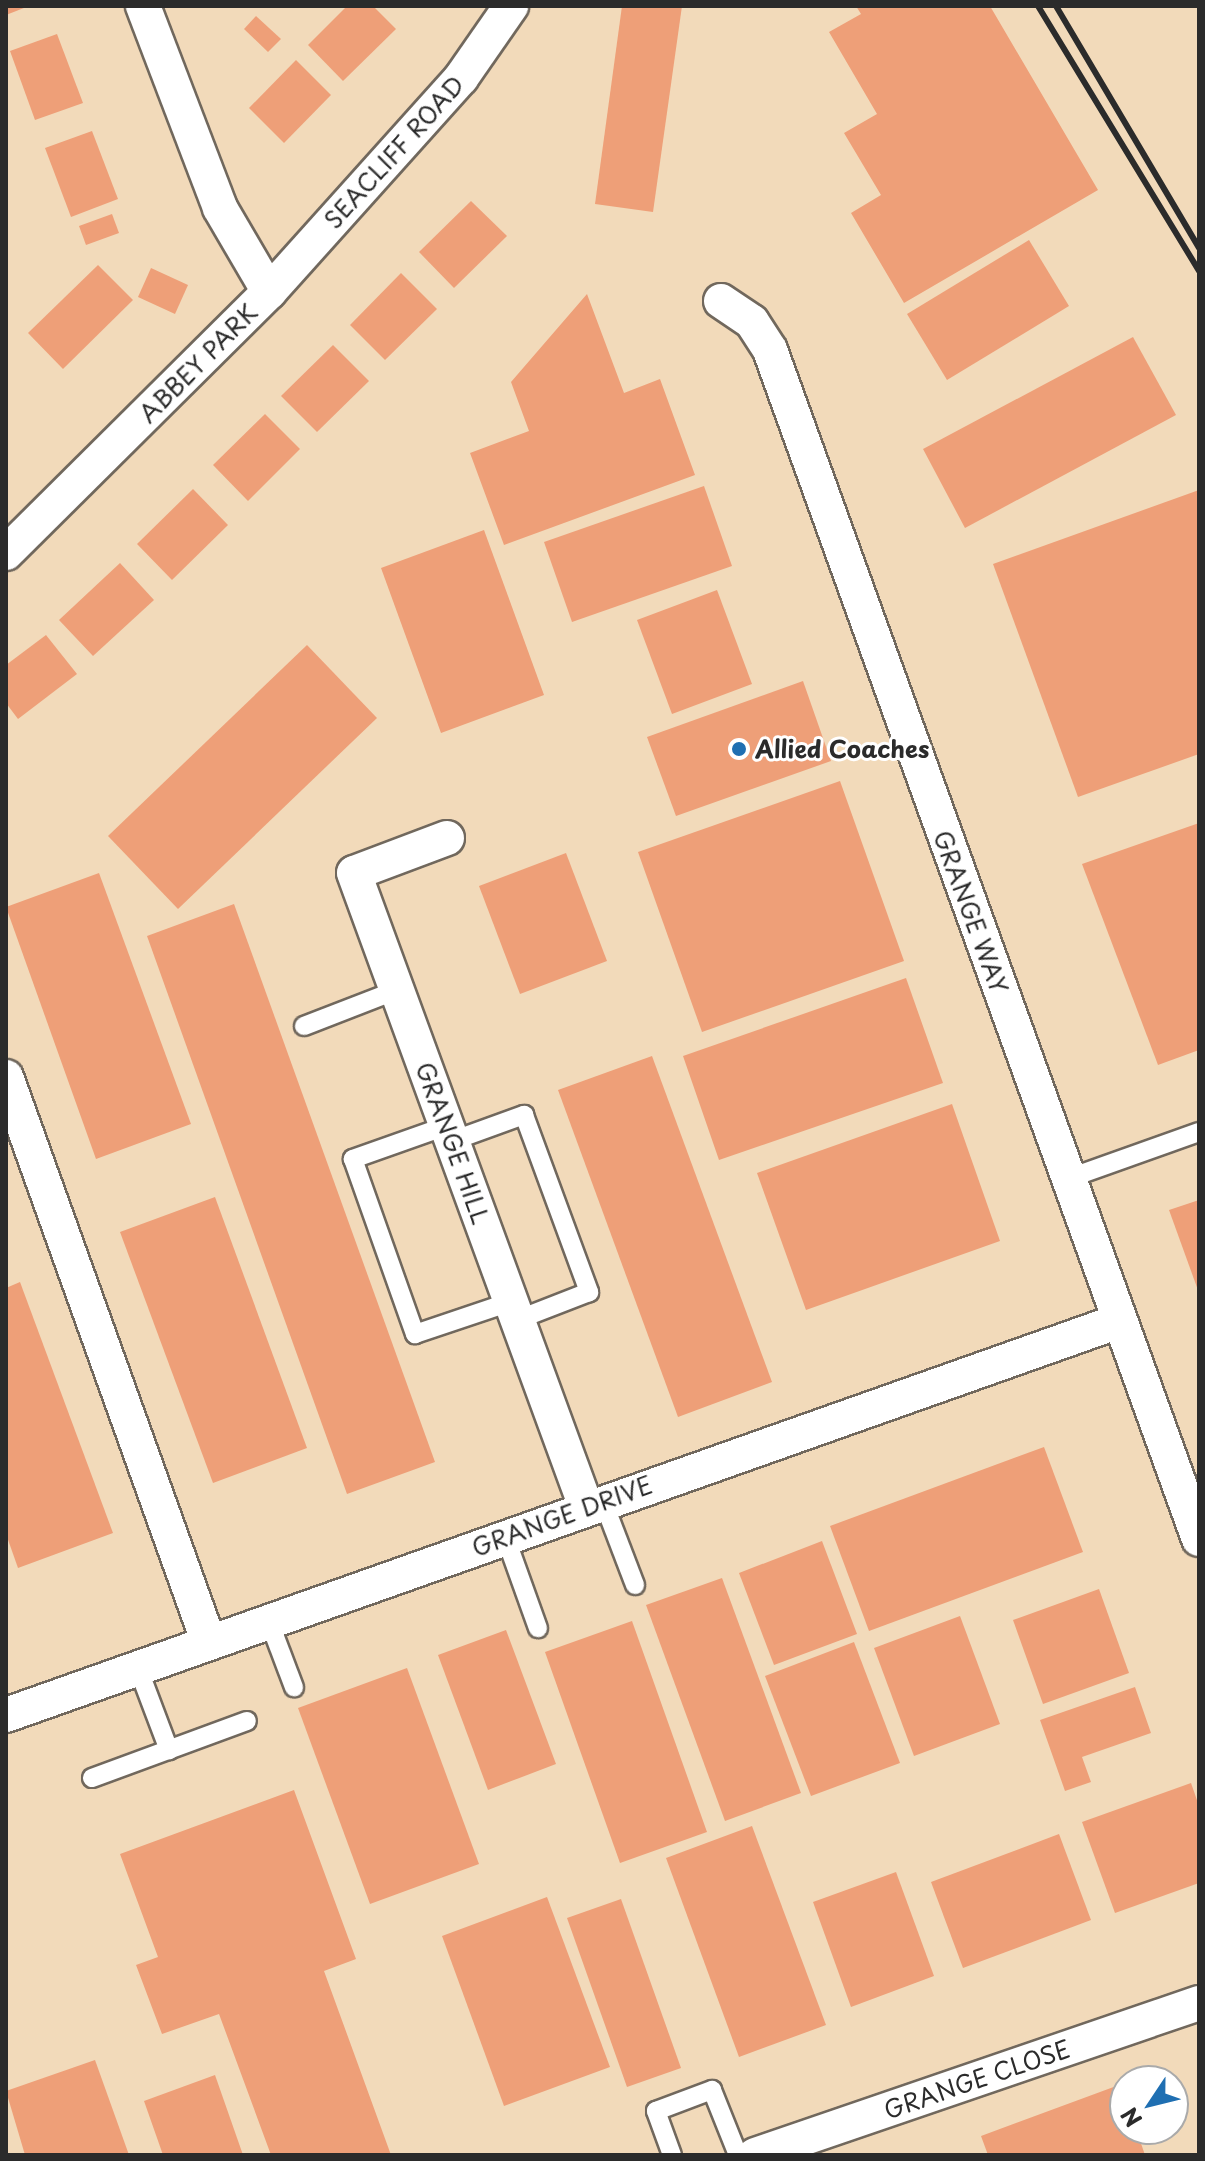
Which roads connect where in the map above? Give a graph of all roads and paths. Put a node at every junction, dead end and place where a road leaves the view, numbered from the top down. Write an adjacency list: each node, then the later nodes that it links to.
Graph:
1 (143, 6): 3 (street, ABBEY PARK)
2 (511, 6): 3 (street, SEACLIFF ROAD)
3 (269, 292): 5 (street, ABBEY PARK)
4 (721, 301): 12 (street, GRANGE WAY)
5 (6, 553)
6 (447, 838): 7 (street, GRANGE HILL)
7 (397, 990): 8 (lane); 11 (street, GRANGE HILL)
8 (304, 1026)
9 (6, 1077): 21 (street)
10 (1199, 1132): 12 (lane)
11 (449, 1133): 13 (street, GRANGE HILL); 13 (lane); 13 (lane)
12 (1067, 1179): 14 (street, GRANGE WAY)
13 (514, 1311): 15 (street, GRANGE HILL)
14 (1119, 1321): 15 (street, GRANGE DRIVE); 17 (street, GRANGE WAY)
15 (594, 1504): 16 (street, GRANGE DRIVE); 18 (lane)
16 (505, 1536): 19 (street, GRANGE DRIVE); 20 (lane)
17 (1199, 1539)
18 (635, 1585)
19 (269, 1621): 21 (street, GRANGE DRIVE); 23 (lane)
20 (538, 1628)
21 (209, 1643): 22 (street, GRANGE DRIVE)
22 (138, 1668): 24 (street, GRANGE DRIVE); 26 (lane)
23 (294, 1687)
24 (6, 1715)
25 (247, 1721): 26 (lane)
26 (169, 1750): 27 (lane)
27 (92, 1778)
28 (1199, 2003): 31 (street, GRANGE CLOSE)
29 (672, 2155): 30 (lane)
30 (738, 2155)
31 (755, 2155)

